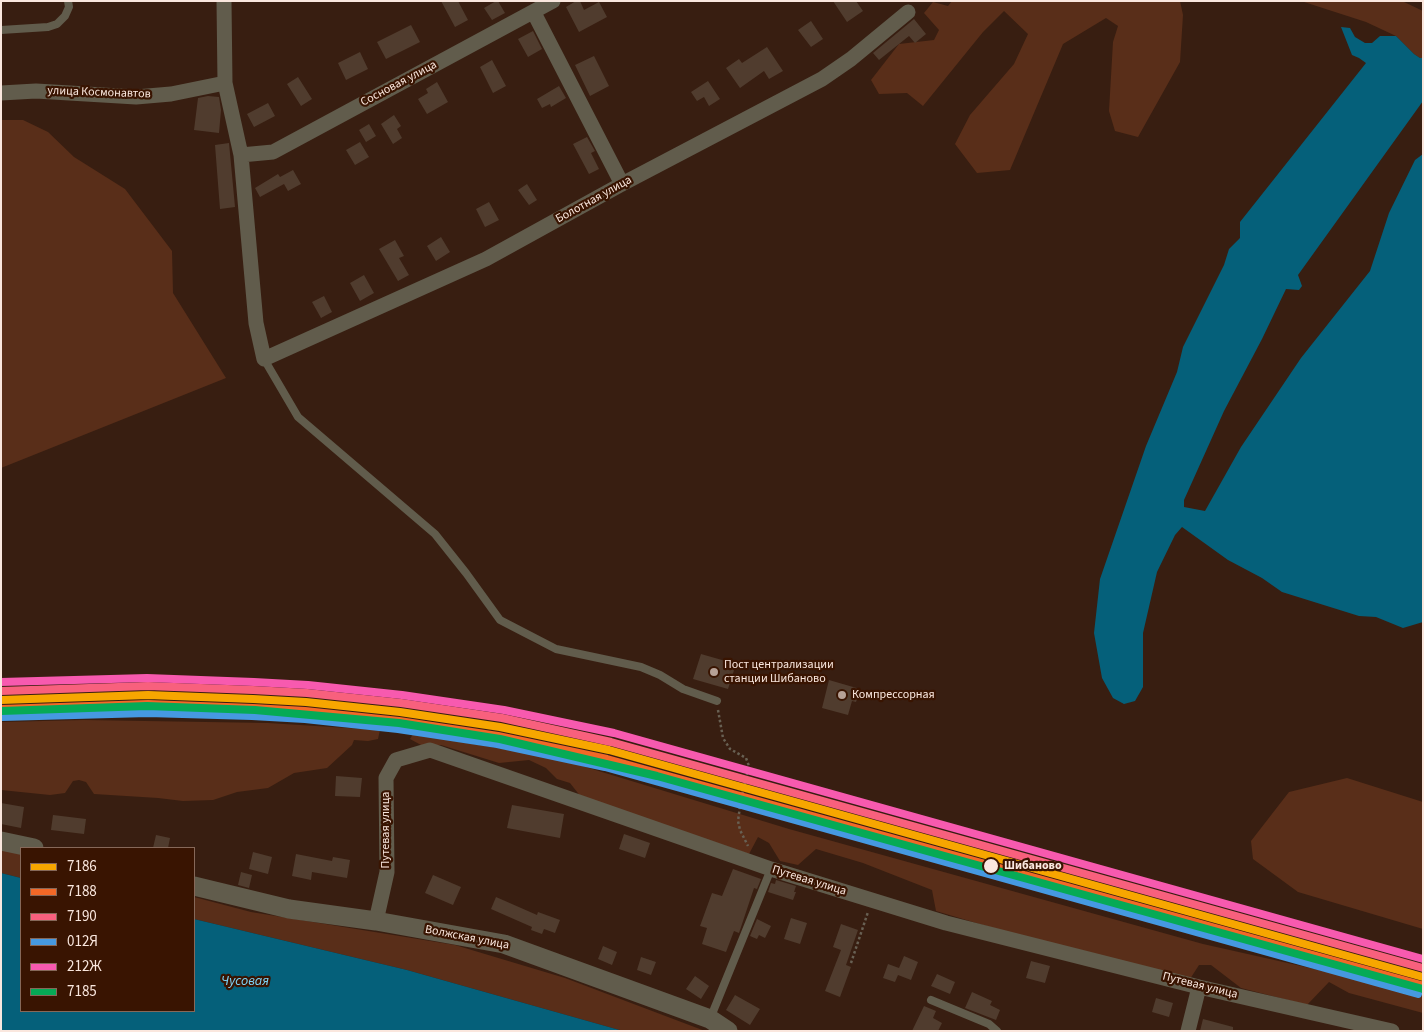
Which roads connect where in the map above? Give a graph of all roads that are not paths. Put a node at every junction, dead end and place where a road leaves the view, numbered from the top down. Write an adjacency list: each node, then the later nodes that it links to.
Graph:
1 (68, 1): 6 (lane)
2 (224, 1): 7 (street)
3 (554, 1): 4 (street, Сосновая улица)
4 (534, 12): 9 (street, Сосновая улица); 10 (street)
5 (908, 12): 10 (street, Болотная улица)
6 (1, 30)
7 (225, 83): 8 (street, улица Космонавтов); 9 (street)
8 (1, 93)
9 (241, 155): 11 (street)
10 (622, 184): 11 (street, Болотная улица)
11 (264, 359): 12 (lane)
12 (716, 701)
13 (1, 840): 14 (street)
14 (30, 847)
15 (771, 869): 17 (street, Путевая улица); 18 (street, Путевая улица); 20 (lane)
16 (195, 886): 17 (street, Волжская улица)
17 (376, 921): 20 (street, Волжская улица)
18 (1200, 987): 23 (street); 24 (street, Путевая улица)
19 (931, 1000): 22 (lane)
20 (710, 1020): 21 (street, Волжская улица)
21 (728, 1031)
22 (997, 1031)
23 (1188, 1031)
24 (1392, 1031)

